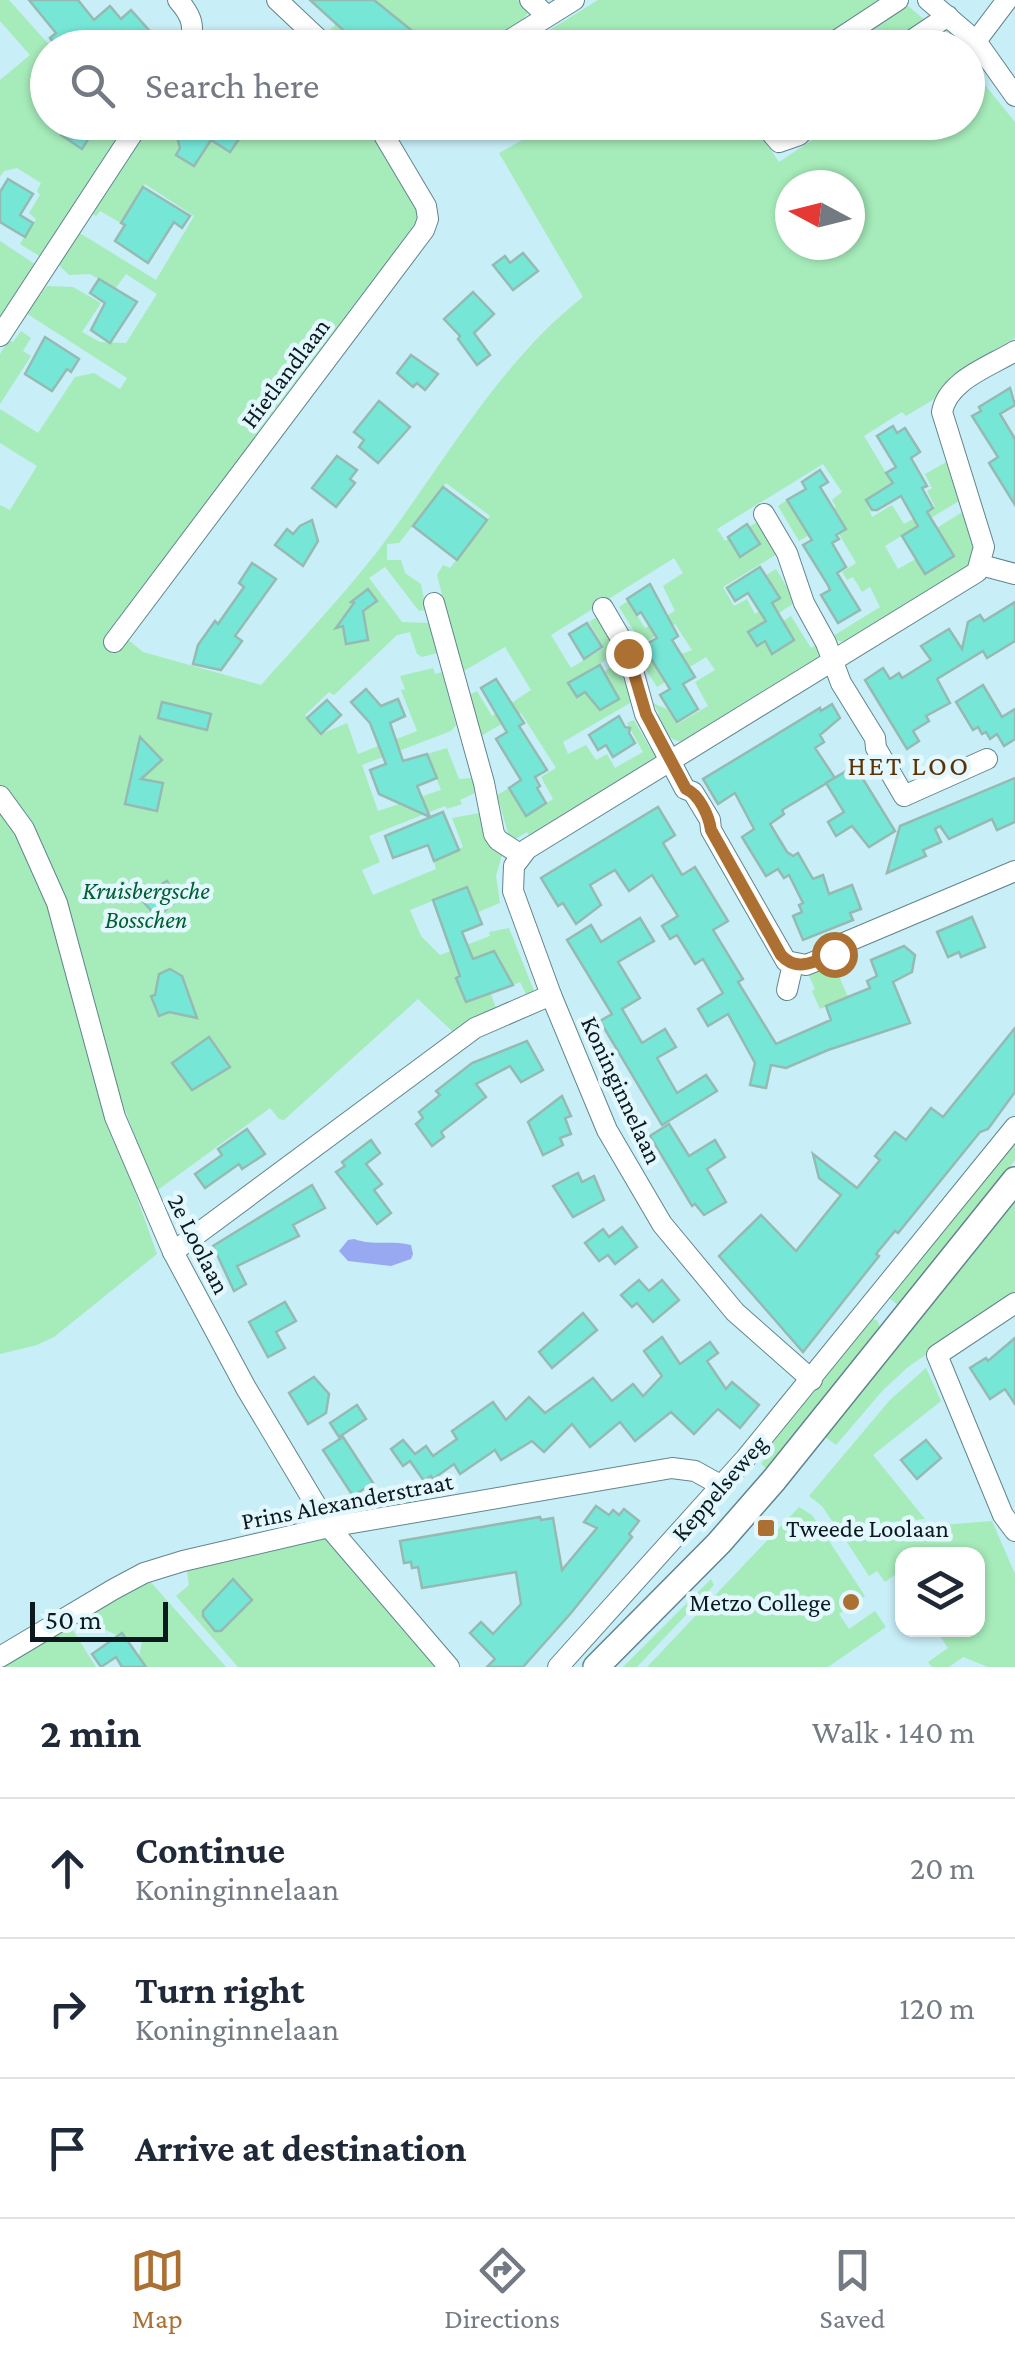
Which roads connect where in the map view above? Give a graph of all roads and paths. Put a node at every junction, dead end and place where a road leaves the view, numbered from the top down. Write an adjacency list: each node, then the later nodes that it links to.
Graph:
1 (178, 0): 10 (street)
2 (277, 0): 11 (street)
3 (530, 0): 8 (street)
4 (574, 0): 8 (street)
5 (898, 0): 13 (street)
6 (928, 0): 9 (street)
7 (1007, 0): 16 (street)
8 (547, 16): 12 (street)
9 (948, 16): 14 (street); 15 (street)
10 (192, 30)
11 (309, 30)
12 (525, 30)
13 (852, 30)
14 (927, 30)
15 (964, 30)
16 (984, 30)
17 (985, 54): 18 (street)
18 (1015, 96)
19 (128, 140): 21 (street)
20 (388, 140): 28 (street, Hietlandlaan)
21 (0, 336)
22 (1015, 352): 24 (street)
23 (764, 514): 29 (street)
24 (981, 565): 25 (street); 29 (street)
25 (1015, 574)
26 (434, 603): 33 (street)
27 (603, 608): 31 (street)
28 (114, 642)
29 (834, 664): 30 (street); 31 (street)
30 (986, 758)
31 (670, 762): 33 (street); 35 (street)
32 (0, 796): 40 (street, 2e Loolaan)
33 (521, 855): 37 (street, Koninginnelaan)
34 (1015, 870): 35 (street)
35 (793, 964): 36 (street)
36 (786, 990)
37 (551, 995): 40 (street, Koninginnelaan); 44 (street, Koninginnelaan)
38 (1015, 1127): 41 (street, Keppelseweg)
39 (1015, 1180): 43 (main road, Keppelseweg)
40 (172, 1252): 46 (street, 2e Loolaan)
41 (872, 1303): 43 (street); 44 (street, Keppelseweg)
42 (1015, 1303): 47 (street)
43 (898, 1324): 51 (main road, Keppelseweg)
44 (812, 1380): 45 (street, Keppelseweg)
45 (722, 1486): 46 (street, Prins Alexanderstraat); 50 (street, Keppelseweg)
46 (329, 1527): 48 (street, Prins Alexanderstraat); 49 (street, 2e Loolaan)
47 (1015, 1531)
48 (0, 1658)
49 (448, 1667)
50 (558, 1667)
51 (596, 1667)

